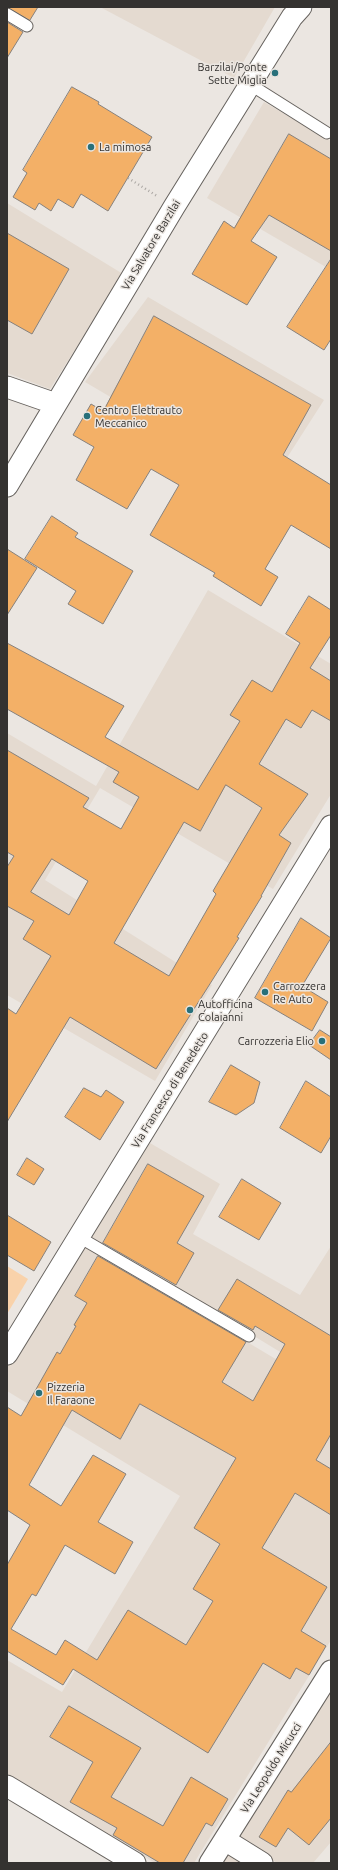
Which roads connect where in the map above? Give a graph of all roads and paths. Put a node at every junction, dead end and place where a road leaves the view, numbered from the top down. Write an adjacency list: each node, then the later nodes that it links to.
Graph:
1 (301, 7): 4 (street, Via Salvatore Barzilai)
2 (7, 14): 3 (lane)
3 (27, 26)
4 (251, 85): 5 (lane); 9 (street, Via Salvatore Barzilai)
5 (327, 132)
6 (128, 178): 7 (path)
7 (162, 199)
8 (7, 387): 9 (street)
9 (56, 404): 10 (street, Via Salvatore Barzilai)
10 (7, 486)
11 (331, 826): 12 (street, Via Francesco di Benedetto)
12 (79, 1237): 13 (lane); 14 (street, Via Francesco di Benedetto)
13 (249, 1336)
14 (7, 1354)
15 (331, 1671): 17 (street, Via Leopoldo Micucci)
16 (7, 1786): 18 (street)
17 (226, 1840): 19 (street, Via Leopoldo Micucci); 20 (street)
18 (135, 1863)
19 (210, 1863)
20 (262, 1863)

